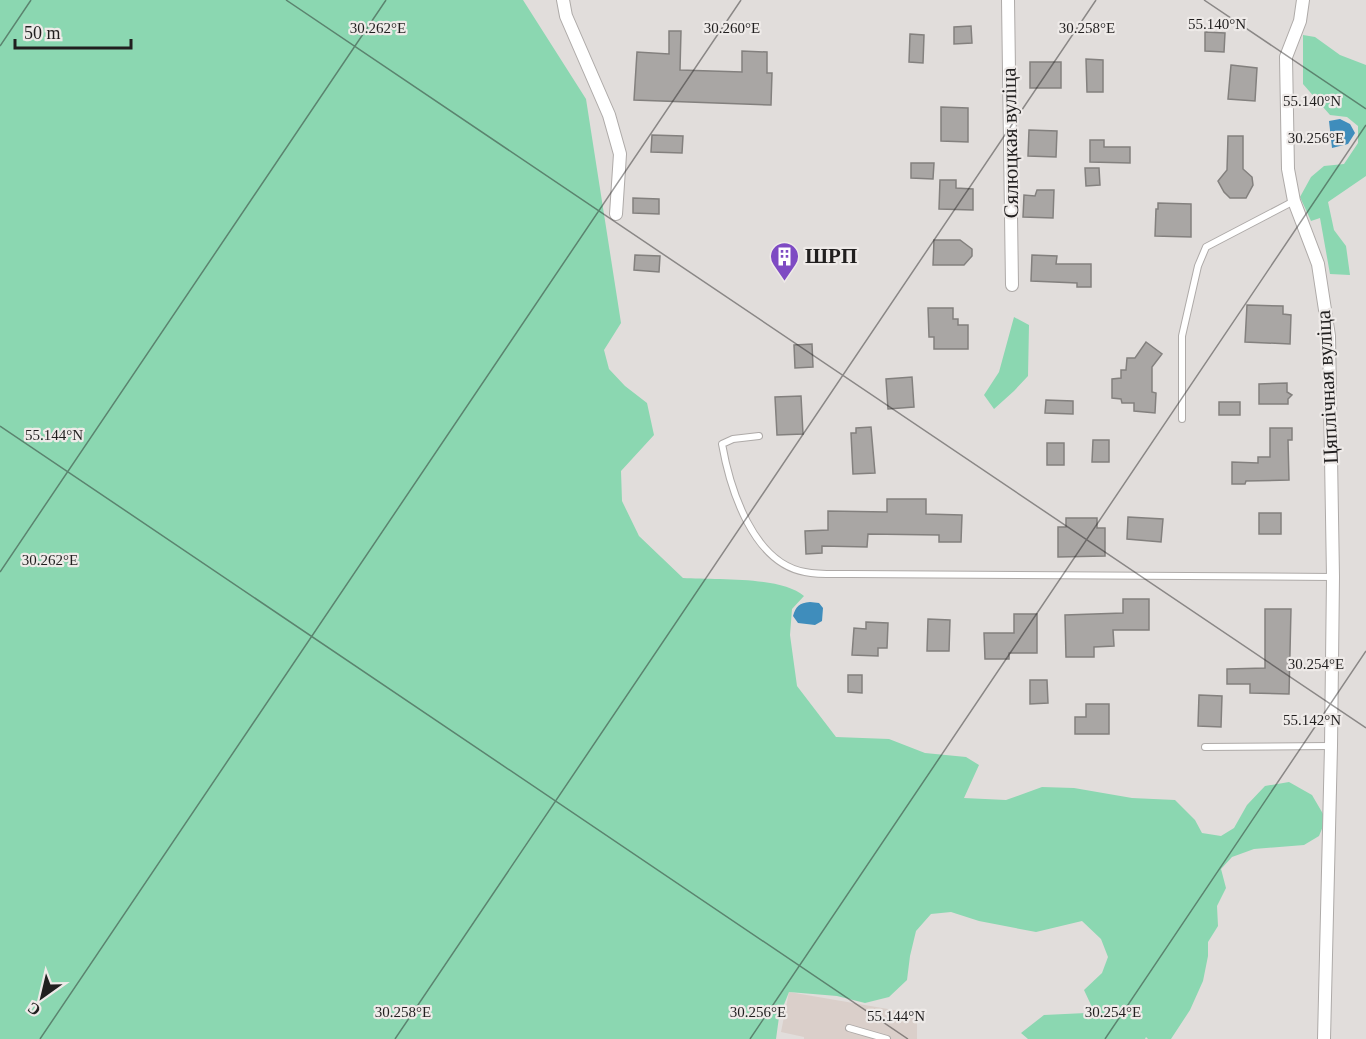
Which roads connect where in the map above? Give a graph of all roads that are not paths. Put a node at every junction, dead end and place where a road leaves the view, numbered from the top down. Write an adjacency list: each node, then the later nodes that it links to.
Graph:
1 (562, 0): 5 (street)
2 (1008, 0): 6 (street, Сялюцкая вуліца)
3 (1303, 0): 4 (street, Цяплічная вуліца)
4 (1294, 201): 7 (lane); 9 (street, Цяплічная вуліца)
5 (616, 214)
6 (1012, 285)
7 (1182, 419)
8 (759, 436): 9 (lane)
9 (1333, 576): 10 (street, Цяплічная вуліца)
10 (1331, 746): 11 (lane); 14 (street, Цяплічная вуліца)
11 (1204, 747)
12 (849, 1028): 13 (lane)
13 (887, 1039)
14 (1324, 1039)

